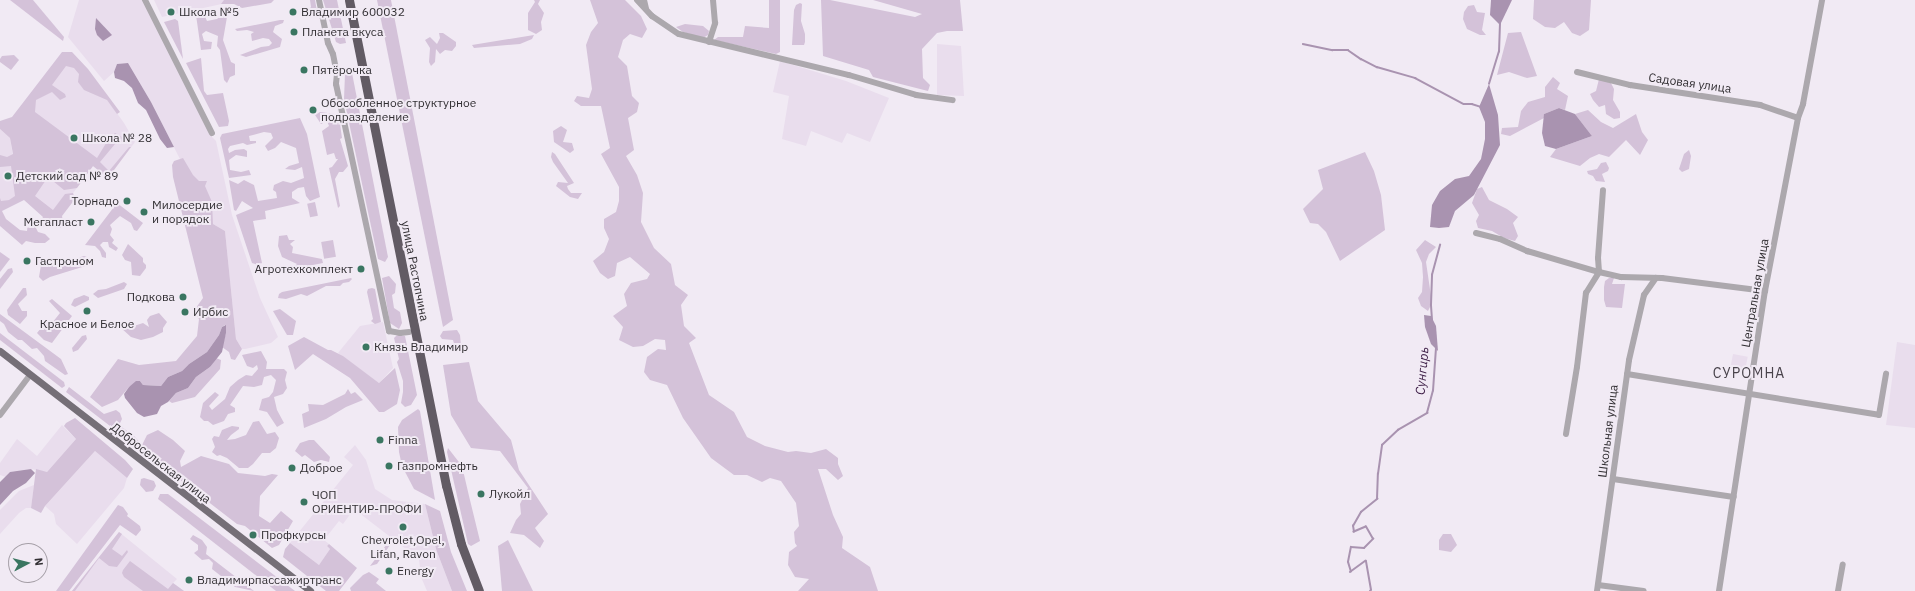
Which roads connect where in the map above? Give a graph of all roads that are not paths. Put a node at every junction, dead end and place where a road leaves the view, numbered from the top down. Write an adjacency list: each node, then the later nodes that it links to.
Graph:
1 (145, 0): 14 (street)
2 (319, 0): 20 (street, улица Растопчина)
3 (343, 0): 20 (highway, улица Растопчина)
4 (349, 0): 34 (highway, улица Растопчина)
5 (637, 0): 9 (street)
6 (644, 0): 9 (street)
7 (713, 0): 10 (street)
8 (1822, 0): 13 (street, Центральная улица)
9 (646, 10): 10 (street)
10 (709, 42): 12 (street)
11 (1577, 72): 13 (street, Садовая улица)
12 (953, 100)
13 (1798, 118): 19 (street, Центральная улица)
14 (212, 133)
15 (1603, 190): 17 (street)
16 (1476, 233): 17 (street)
17 (1599, 272): 18 (street); 27 (street)
18 (1656, 278): 19 (street); 22 (street, Школьная улица)
19 (1765, 291): 25 (street, Центральная улица)
20 (409, 332): 33 (highway, улица Растопчина)
21 (0, 351): 24 (main road, Добросельская улица)
22 (1627, 374): 25 (street); 28 (street, Школьная улица)
23 (1886, 374): 25 (street)
24 (30, 375): 26 (street); 32 (main road, Добросельская улица)
25 (1749, 395): 29 (street, Центральная улица)
26 (0, 415)
27 (1566, 434)
28 (1613, 479): 29 (street); 31 (street, Школьная улица)
29 (1734, 497): 36 (street, Центральная улица)
30 (1843, 564): 37 (street)
31 (1597, 588): 35 (street)
32 (310, 591)
33 (472, 591)
34 (479, 591)
35 (1644, 591)
36 (1719, 591)
37 (1838, 591)

